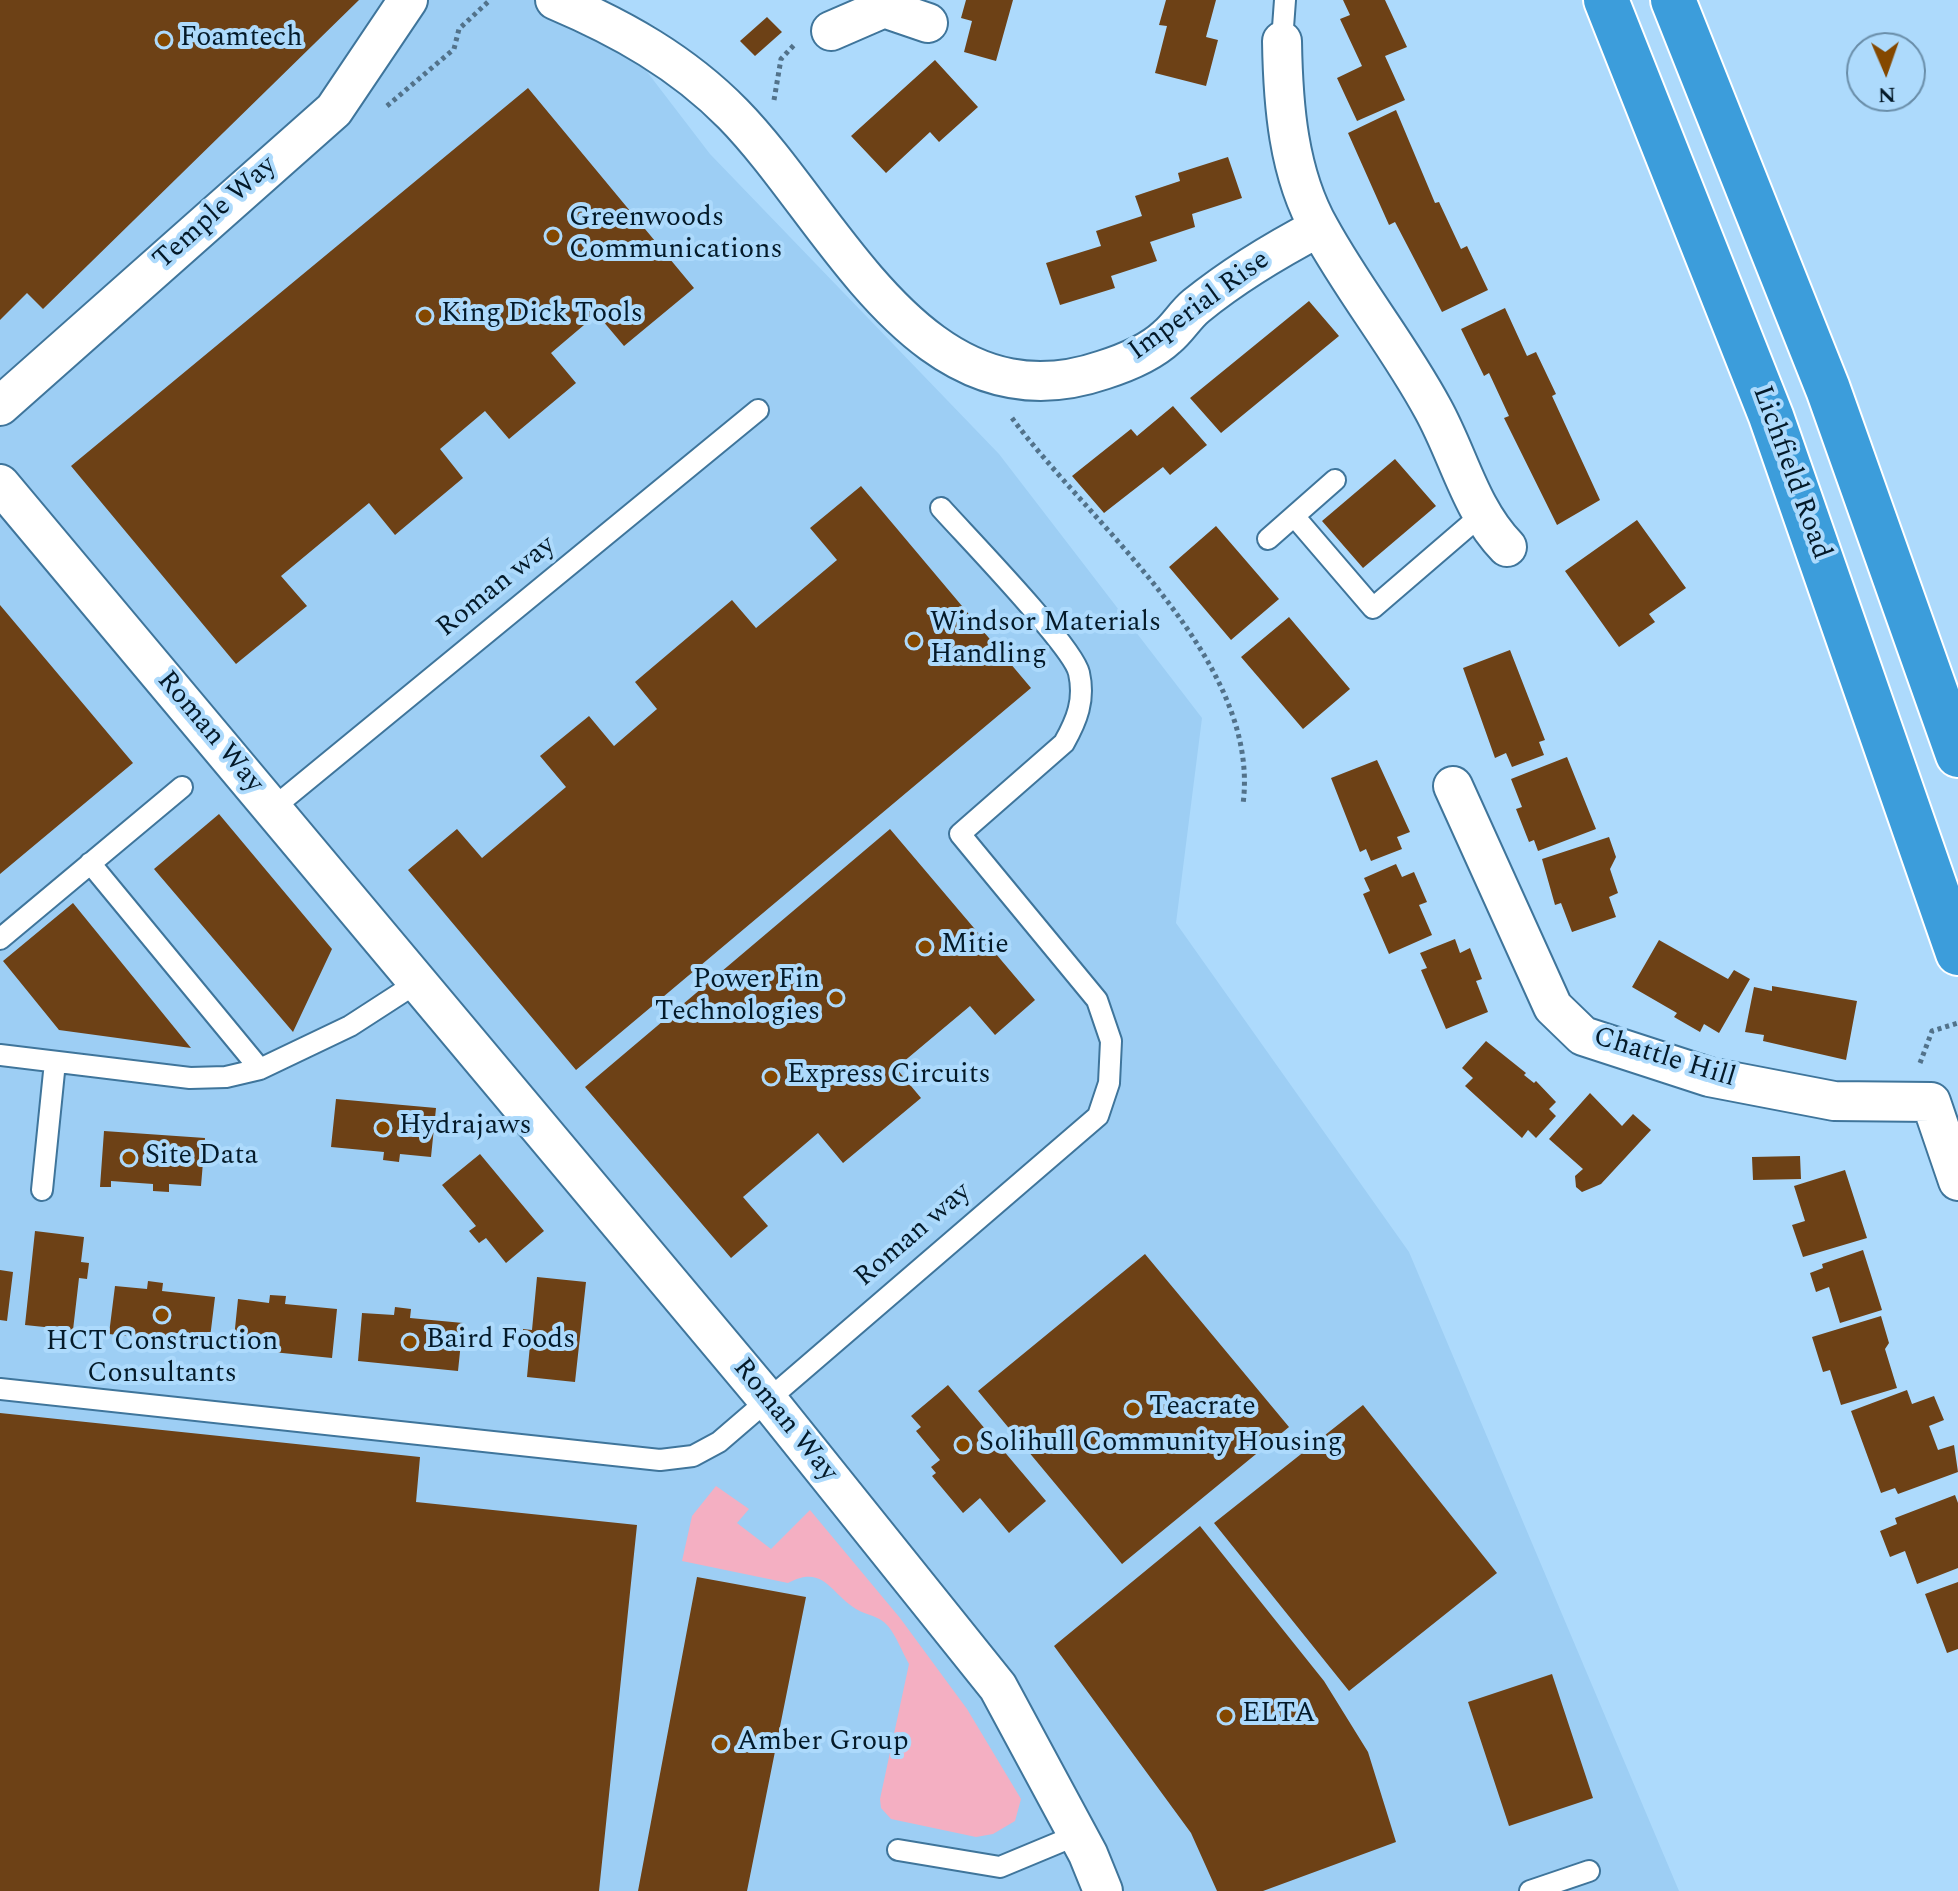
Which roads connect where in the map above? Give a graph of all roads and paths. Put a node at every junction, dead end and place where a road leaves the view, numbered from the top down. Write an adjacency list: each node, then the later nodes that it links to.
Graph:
1 (408, 0): 11 (street, Temple Way)
2 (490, 0): 11 (path)
3 (555, 0): 12 (street, Imperial Rise)
4 (1285, 0): 10 (lane)
5 (1606, 0): 31 (highway, Lichfield Road)
6 (1673, 0): 24 (highway)
7 (884, 4): 8 (street); 9 (street)
8 (928, 23)
9 (831, 31): 12 (path)
10 (1282, 41): 13 (street)
11 (334, 110): 15 (street, Temple Way)
12 (770, 156): 14 (street, Imperial Rise)
13 (1318, 228): 14 (street, Imperial Rise); 21 (street)
14 (995, 375): 27 (path)
15 (0, 406)
16 (758, 410): 28 (lane, Roman way)
17 (1335, 480): 20 (lane)
18 (0, 484): 28 (street, Roman Way)
19 (941, 508): 41 (lane, Roman way)
20 (1294, 516): 21 (lane); 22 (lane)
21 (1480, 516): 23 (street)
22 (1268, 539)
23 (1507, 547)
24 (1958, 755)
25 (1453, 786): 37 (street, Chattle Hill)
26 (182, 787): 29 (lane)
27 (1243, 804)
28 (273, 808): 32 (street, Roman Way)
29 (90, 863): 30 (lane); 36 (lane)
30 (0, 939)
31 (1958, 953)
32 (418, 982): 36 (lane); 41 (street, Roman Way)
33 (1958, 1023): 37 (path)
34 (0, 1055): 35 (lane)
35 (55, 1062): 36 (lane); 39 (lane)
36 (260, 1069)
37 (1918, 1102): 38 (street)
38 (1958, 1181)
39 (42, 1190)
40 (0, 1389): 41 (lane, Roman way)
41 (767, 1399): 42 (street, Roman Way)
42 (1077, 1835): 43 (lane); 46 (street, Roman Way)
43 (898, 1850)
44 (1589, 1871): 45 (lane)
45 (1566, 1886): 47 (lane)
46 (1103, 1891)
47 (1530, 1891)

